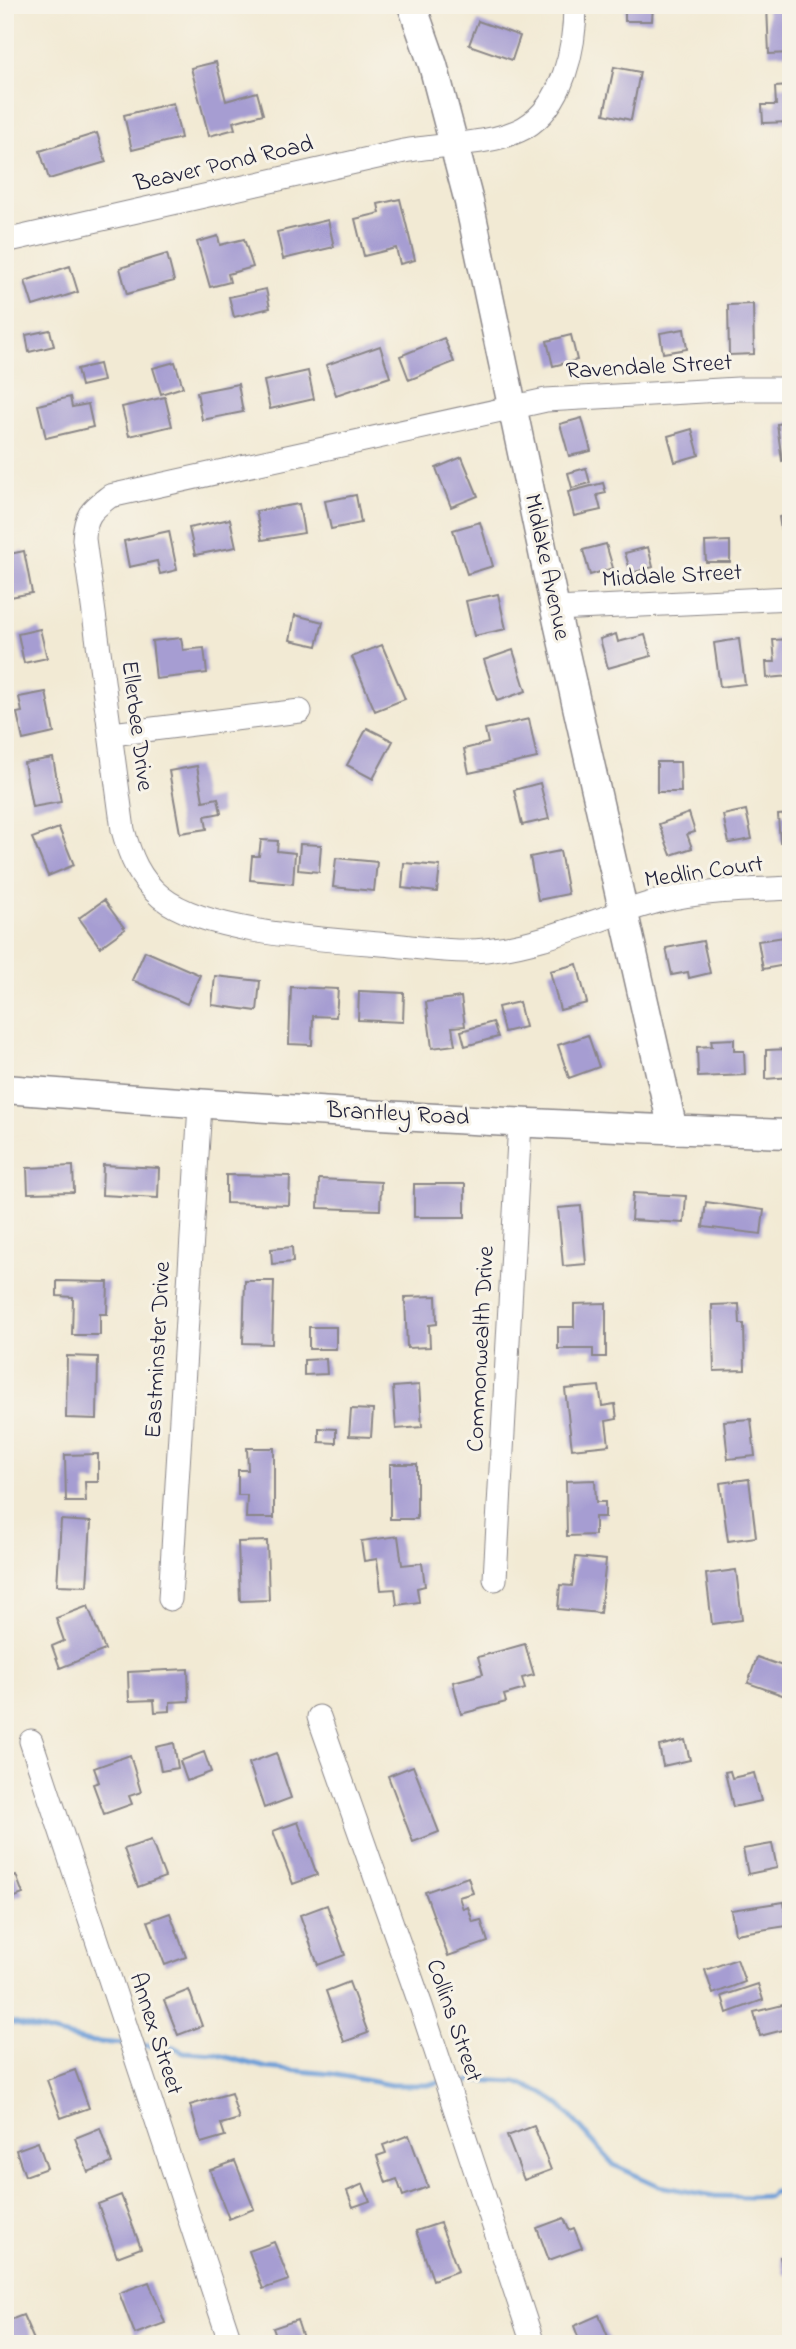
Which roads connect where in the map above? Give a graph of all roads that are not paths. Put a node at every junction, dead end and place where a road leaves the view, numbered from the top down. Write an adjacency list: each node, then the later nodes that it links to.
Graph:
1 (412, 5): 3 (street, Midlake Avenue)
2 (575, 5): 3 (street, Beaver Pond Road)
3 (454, 144): 4 (street, Beaver Pond Road); 6 (street, Midlake Avenue)
4 (5, 241)
5 (791, 389): 6 (street, Ravendale Street)
6 (511, 406): 8 (street, Midlake Avenue); 10 (street, Ellerbee Drive)
7 (791, 598): 8 (street, Middale Street)
8 (555, 609): 12 (street, Midlake Avenue)
9 (300, 711): 10 (street)
10 (111, 734): 12 (street, Ellerbee Drive)
11 (791, 888): 12 (street, Medlin Court)
12 (624, 912): 16 (street, Midlake Avenue)
13 (5, 1089): 14 (street, Brantley Road)
14 (200, 1105): 15 (street, Brantley Road); 19 (street, Eastminster Drive)
15 (520, 1122): 16 (street, Brantley Road); 18 (street, Commonwealth Drive)
16 (673, 1130): 17 (street, Brantley Road)
17 (791, 1134)
18 (495, 1579)
19 (170, 1599)
20 (319, 1717): 23 (street, Collins Street)
21 (31, 1741): 22 (street, Annex Street)
22 (231, 2344)
23 (533, 2344)

